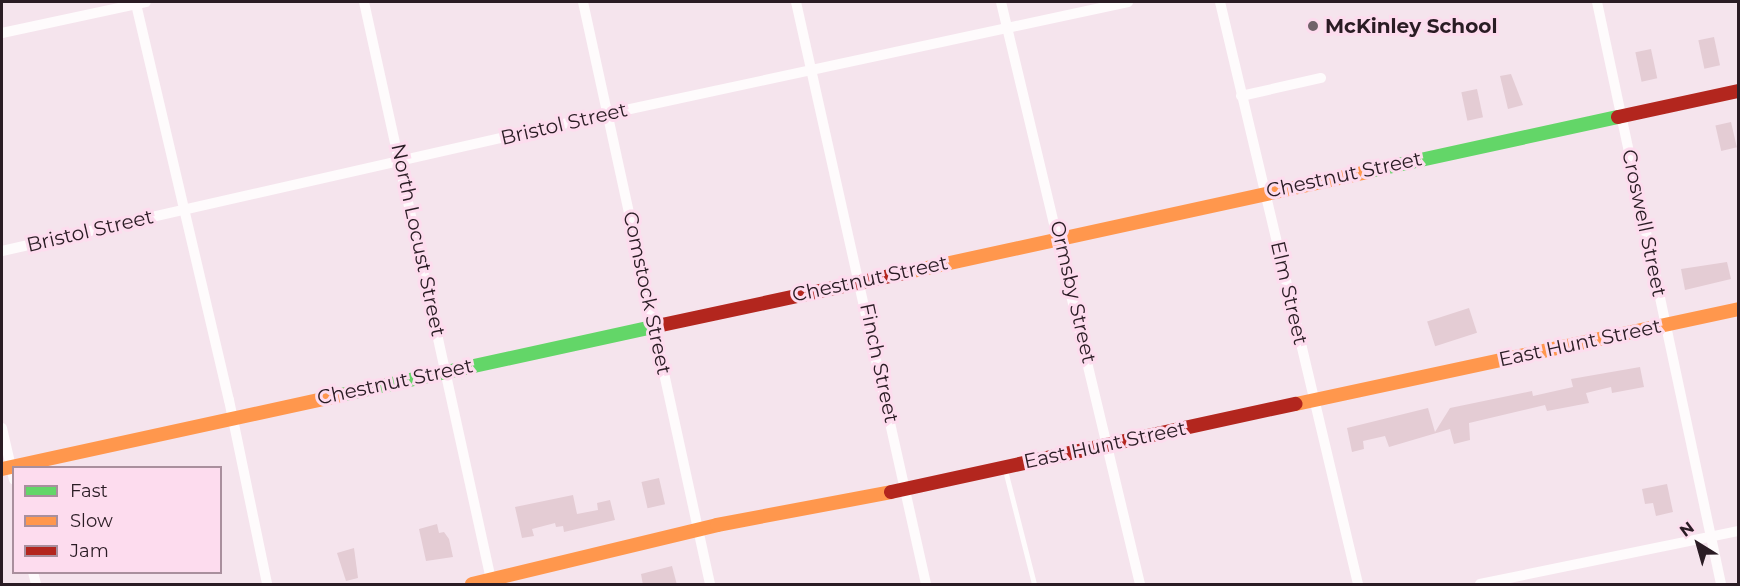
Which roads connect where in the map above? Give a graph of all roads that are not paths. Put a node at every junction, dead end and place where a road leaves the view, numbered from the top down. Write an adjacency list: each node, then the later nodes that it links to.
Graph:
1 (364, 2): 17 (street, North Locust Street)
2 (583, 2): 15 (street, Comstock Street)
3 (796, 2): 11 (street, Finch Street)
4 (1001, 2): 9 (street, Ormsby Street)
5 (1128, 2): 9 (street, Bristol Street)
6 (1220, 2): 14 (street, Elm Street)
7 (1597, 2): 16 (street, Croswell Street)
8 (141, 3): 10 (street); 19 (street)
9 (1008, 29): 11 (street, Bristol Street); 20 (street, Ormsby Street)
10 (2, 33)
11 (815, 71): 15 (street, Bristol Street); 22 (street, Finch Street)
12 (1321, 78): 14 (street)
13 (1738, 91): 16 (street, Chestnut Street)
14 (1242, 96): 18 (street, Elm Street)
15 (607, 114): 17 (street, Bristol Street); 25 (street, Comstock Street)
16 (1621, 116): 18 (street, Chestnut Street); 24 (street, Croswell Street)
17 (401, 161): 19 (street, Bristol Street); 26 (street, North Locust Street)
18 (1264, 192): 20 (street, Chestnut Street); 27 (street, Elm Street)
19 (184, 209): 21 (street, Bristol Street); 28 (street)
20 (1060, 238): 22 (street, Chestnut Street); 30 (street, Ormsby Street)
21 (2, 251)
22 (861, 280): 25 (street, Chestnut Street); 34 (street, Finch Street)
23 (1738, 309): 24 (street, East Hunt Street)
24 (1666, 325): 27 (street, East Hunt Street); 37 (street, Croswell Street)
25 (654, 326): 26 (street, Chestnut Street); 35 (street, Comstock Street)
26 (446, 371): 28 (street, Chestnut Street); 38 (street, North Locust Street)
27 (1315, 399): 30 (street, East Hunt Street); 45 (street, Elm Street)
28 (233, 418): 31 (street, Chestnut Street); 39 (street)
29 (2, 429): 33 (street)
30 (1107, 444): 32 (street, East Hunt Street); 44 (street, Ormsby Street)
31 (33, 466)
32 (1004, 468): 34 (street, East Hunt Street); 43 (lane)
33 (8, 472)
34 (906, 488): 35 (street, East Hunt Street); 42 (street, Finch Street)
35 (699, 530): 38 (street, East Hunt Street); 41 (street, Comstock Street)
36 (1738, 531): 37 (street)
37 (1711, 536): 46 (street); 47 (street, Croswell Street)
38 (492, 583): 40 (street, East Hunt Street)
39 (267, 585)
40 (472, 585)
41 (710, 585)
42 (926, 585)
43 (1034, 585)
44 (1140, 585)
45 (1358, 585)
46 (1480, 585)
47 (1721, 585)

